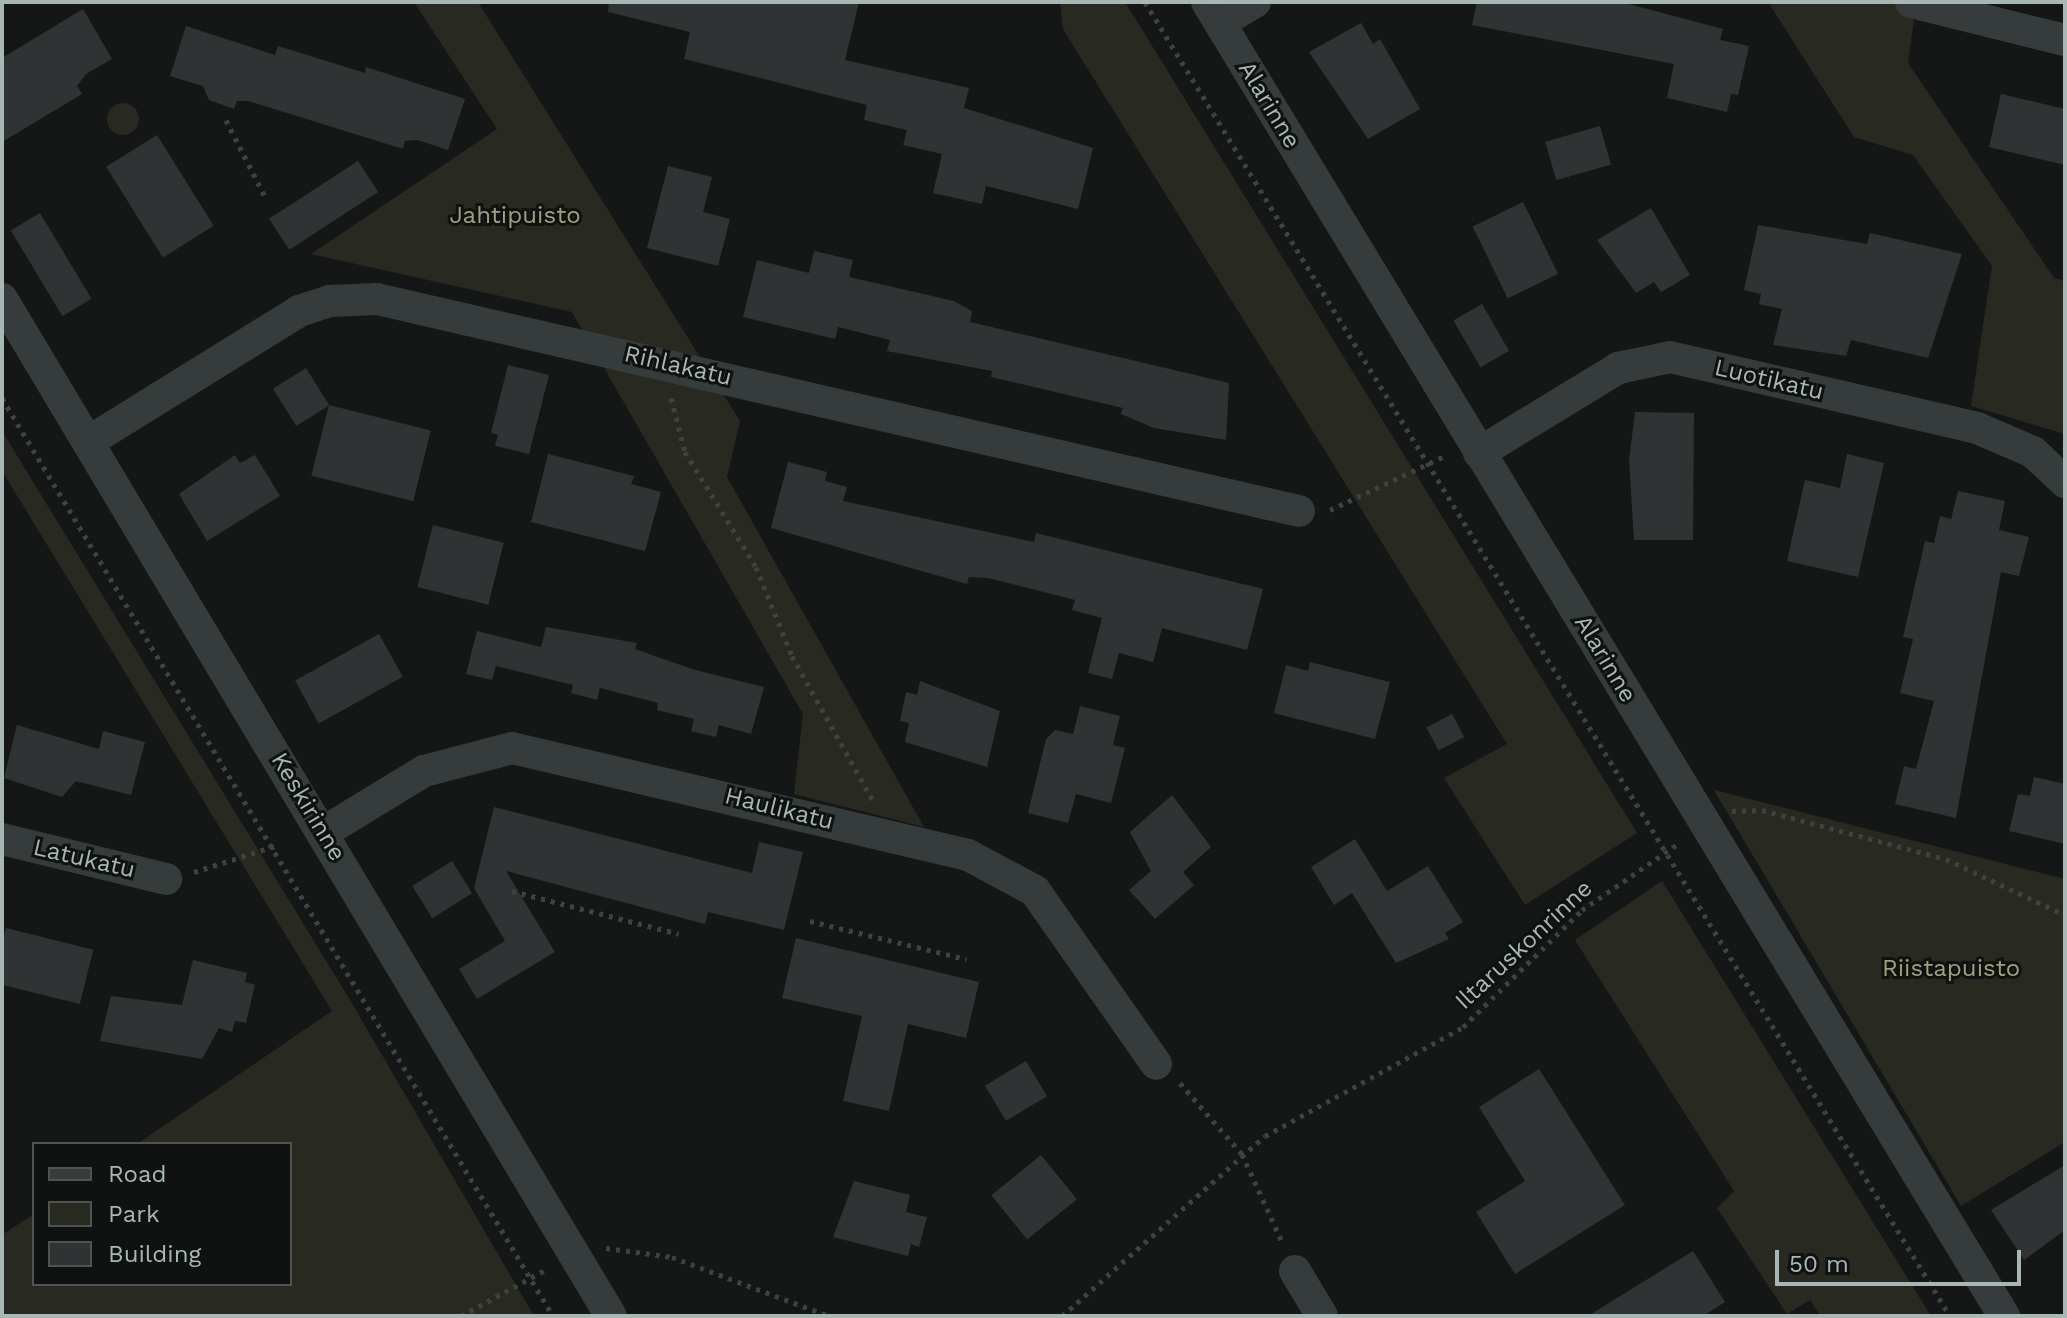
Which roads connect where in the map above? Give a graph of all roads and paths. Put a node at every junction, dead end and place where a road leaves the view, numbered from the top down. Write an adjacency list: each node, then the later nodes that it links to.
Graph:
1 (1145, 2): 13 (path)
2 (1255, 2): 4 (street)
3 (1911, 2): 5 (street)
4 (1213, 13): 12 (street, Alarinne)
5 (2065, 40)
6 (226, 120): 7 (path)
7 (265, 197)
8 (2, 299): 11 (street, Keskirinne)
9 (667, 364): 11 (street, Rihlakatu); 15 (street, Rihlakatu); 18 (path)
10 (2, 398): 20 (path)
11 (88, 442): 17 (street, Keskirinne)
12 (1476, 448): 13 (path); 14 (street, Luotikatu); 16 (street, Alarinne)
13 (1428, 465): 15 (path); 21 (path)
14 (2065, 482)
15 (1299, 511)
16 (1707, 825): 21 (path, Iltaruskonrinne); 24 (path, Iltaruskonrinne); 40 (street, Alarinne)
17 (324, 832): 18 (street, Haulikatu); 30 (street, Keskirinne)
18 (887, 835): 28 (street, Haulikatu)
19 (2, 839): 22 (street, Latukatu)
20 (275, 846): 22 (path); 32 (path)
21 (1670, 850): 29 (path, Iltaruskonrinne); 39 (path)
22 (166, 879)
23 (512, 891): 26 (path)
24 (2065, 915)
25 (810, 921): 27 (path)
26 (679, 934)
27 (966, 959)
28 (1156, 1064): 29 (path)
29 (1242, 1154): 31 (path); 37 (path, Iltaruskonrinne)
30 (575, 1256): 32 (path); 35 (street, Keskirinne); 36 (path)
31 (1295, 1271): 38 (street)
32 (529, 1277): 33 (path); 34 (path)
33 (461, 1316)
34 (553, 1316)
35 (611, 1316)
36 (829, 1316)
37 (1062, 1316)
38 (1322, 1316)
39 (1950, 1316)
40 (2004, 1316)

